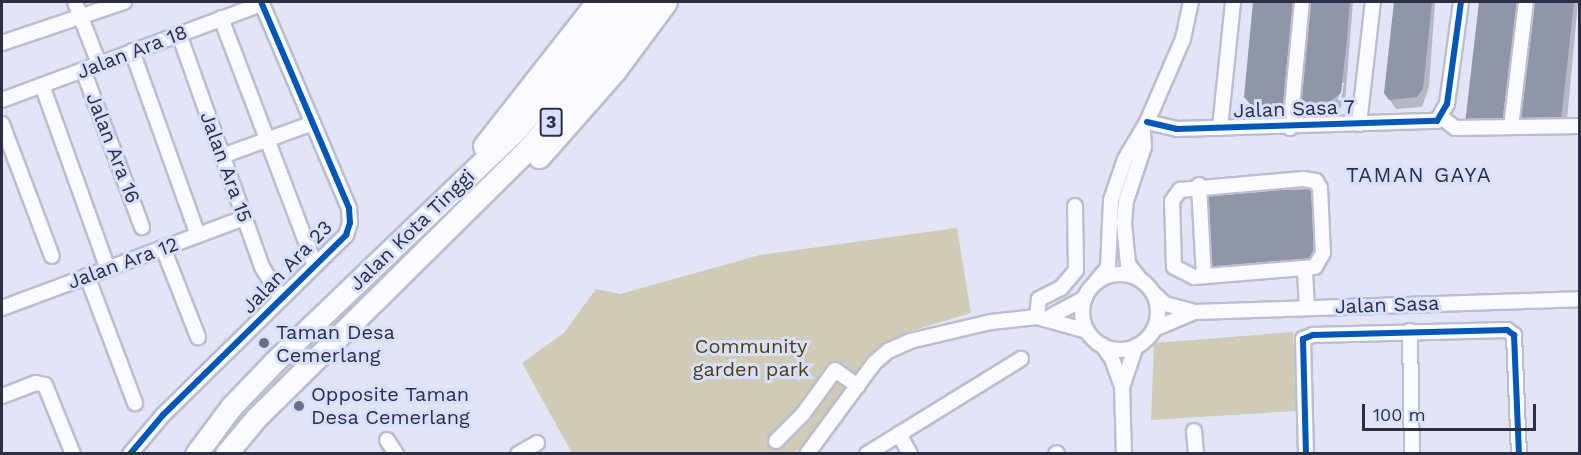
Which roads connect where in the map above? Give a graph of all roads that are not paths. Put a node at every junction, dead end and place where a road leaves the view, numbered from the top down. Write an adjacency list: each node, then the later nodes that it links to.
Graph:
1 (123, 2): 13 (street)
2 (597, 2): 35 (highway)
3 (621, 2): 35 (highway, Jalan Kota Tinggi / 3)
4 (644, 2): 38 (highway, Jalan Kota Tinggi / 3)
5 (666, 2): 38 (highway)
6 (1191, 2): 27 (street)
7 (1233, 2): 29 (street)
8 (1302, 2): 30 (street)
9 (1373, 2): 25 (street)
10 (1461, 2): 22 (street)
11 (1526, 2): 28 (street)
12 (262, 3): 14 (street, Jalan Ara 18); 23 (street, Jalan Ara 23)
13 (77, 8): 16 (street); 18 (street)
14 (221, 18): 15 (street, Jalan Ara 18); 31 (street)
15 (178, 34): 17 (street, Jalan Ara 18); 32 (street, Jalan Ara 15)
16 (2, 43)
17 (132, 51): 18 (street, Jalan Ara 18); 39 (street)
18 (99, 64): 19 (street, Jalan Ara 18)
19 (83, 70): 20 (street, Jalan Ara 18); 37 (street, Jalan Ara 16)
20 (42, 85): 21 (street, Jalan Ara 18); 43 (street)
21 (2, 100)
22 (1441, 117): 25 (street, Jalan Sasa 7); 28 (street)
23 (313, 123): 31 (street); 42 (street, Jalan Ara 23)
24 (2, 124): 41 (street)
25 (1359, 124): 30 (street, Jalan Sasa 7)
26 (1580, 126): 28 (street)
27 (1145, 127): 29 (street, Jalan Sasa 7); 47 (street); 48 (street)
28 (1511, 127)
29 (1220, 128): 30 (street, Jalan Sasa 7)
30 (1290, 128)
31 (267, 140): 32 (street); 42 (street)
32 (222, 156): 36 (street, Jalan Ara 15)
33 (1199, 185): 44 (street); 46 (street); 46 (street)
34 (1076, 206): 56 (street)
35 (434, 210): 75 (highway, Jalan Kota Tinggi / 3)
36 (244, 218): 39 (street, Jalan Ara 12); 50 (street, Jalan Ara 15)
37 (142, 227)
38 (446, 232): 76 (highway, Jalan Kota Tinggi / 3)
39 (198, 235): 40 (street, Jalan Ara 12)
40 (163, 248): 43 (street, Jalan Ara 12); 60 (street)
41 (52, 256)
42 (315, 265): 50 (street, Jalan Ara 23)
43 (108, 269): 45 (street, Jalan Ara 12)
44 (1305, 271): 46 (street); 54 (street)
45 (87, 276): 53 (street, Jalan Ara 12); 67 (street)
46 (1204, 276)
47 (1139, 278): 48 (street); 49 (street)
48 (1096, 282): 51 (street)
49 (1154, 294): 55 (street, Jalan Sasa); 57 (street)
50 (281, 298): 74 (street, Jalan Ara 23)
51 (1085, 298): 56 (street); 58 (street)
52 (1580, 299): 54 (street, Jalan Sasa)
53 (2, 308)
54 (1307, 308): 55 (street, Jalan Sasa)
55 (1194, 312): 57 (street, Jalan Sasa)
56 (1043, 318): 58 (street); 64 (street)
57 (1154, 329): 62 (street)
58 (1087, 331): 61 (street)
59 (1410, 331): 84 (street); 85 (street); 86 (street)
60 (198, 337)
61 (1102, 345): 62 (street); 65 (street)
62 (1136, 346): 65 (street)
63 (1021, 359): 69 (street)
64 (858, 386): 71 (street); 79 (street)
65 (1122, 387): 82 (street)
66 (2, 396): 73 (street)
67 (135, 403)
68 (1194, 431): 83 (street)
69 (899, 434): 80 (street); 81 (street)
70 (387, 440): 77 (street)
71 (776, 441)
72 (537, 443): 78 (street)
73 (73, 453)
74 (130, 453)
75 (196, 453)
76 (226, 453)
77 (396, 453)
78 (518, 453)
79 (807, 453)
80 (867, 453)
81 (909, 453)
82 (1124, 453)
83 (1196, 453)
84 (1306, 453)
85 (1412, 453)
86 (1519, 453)

